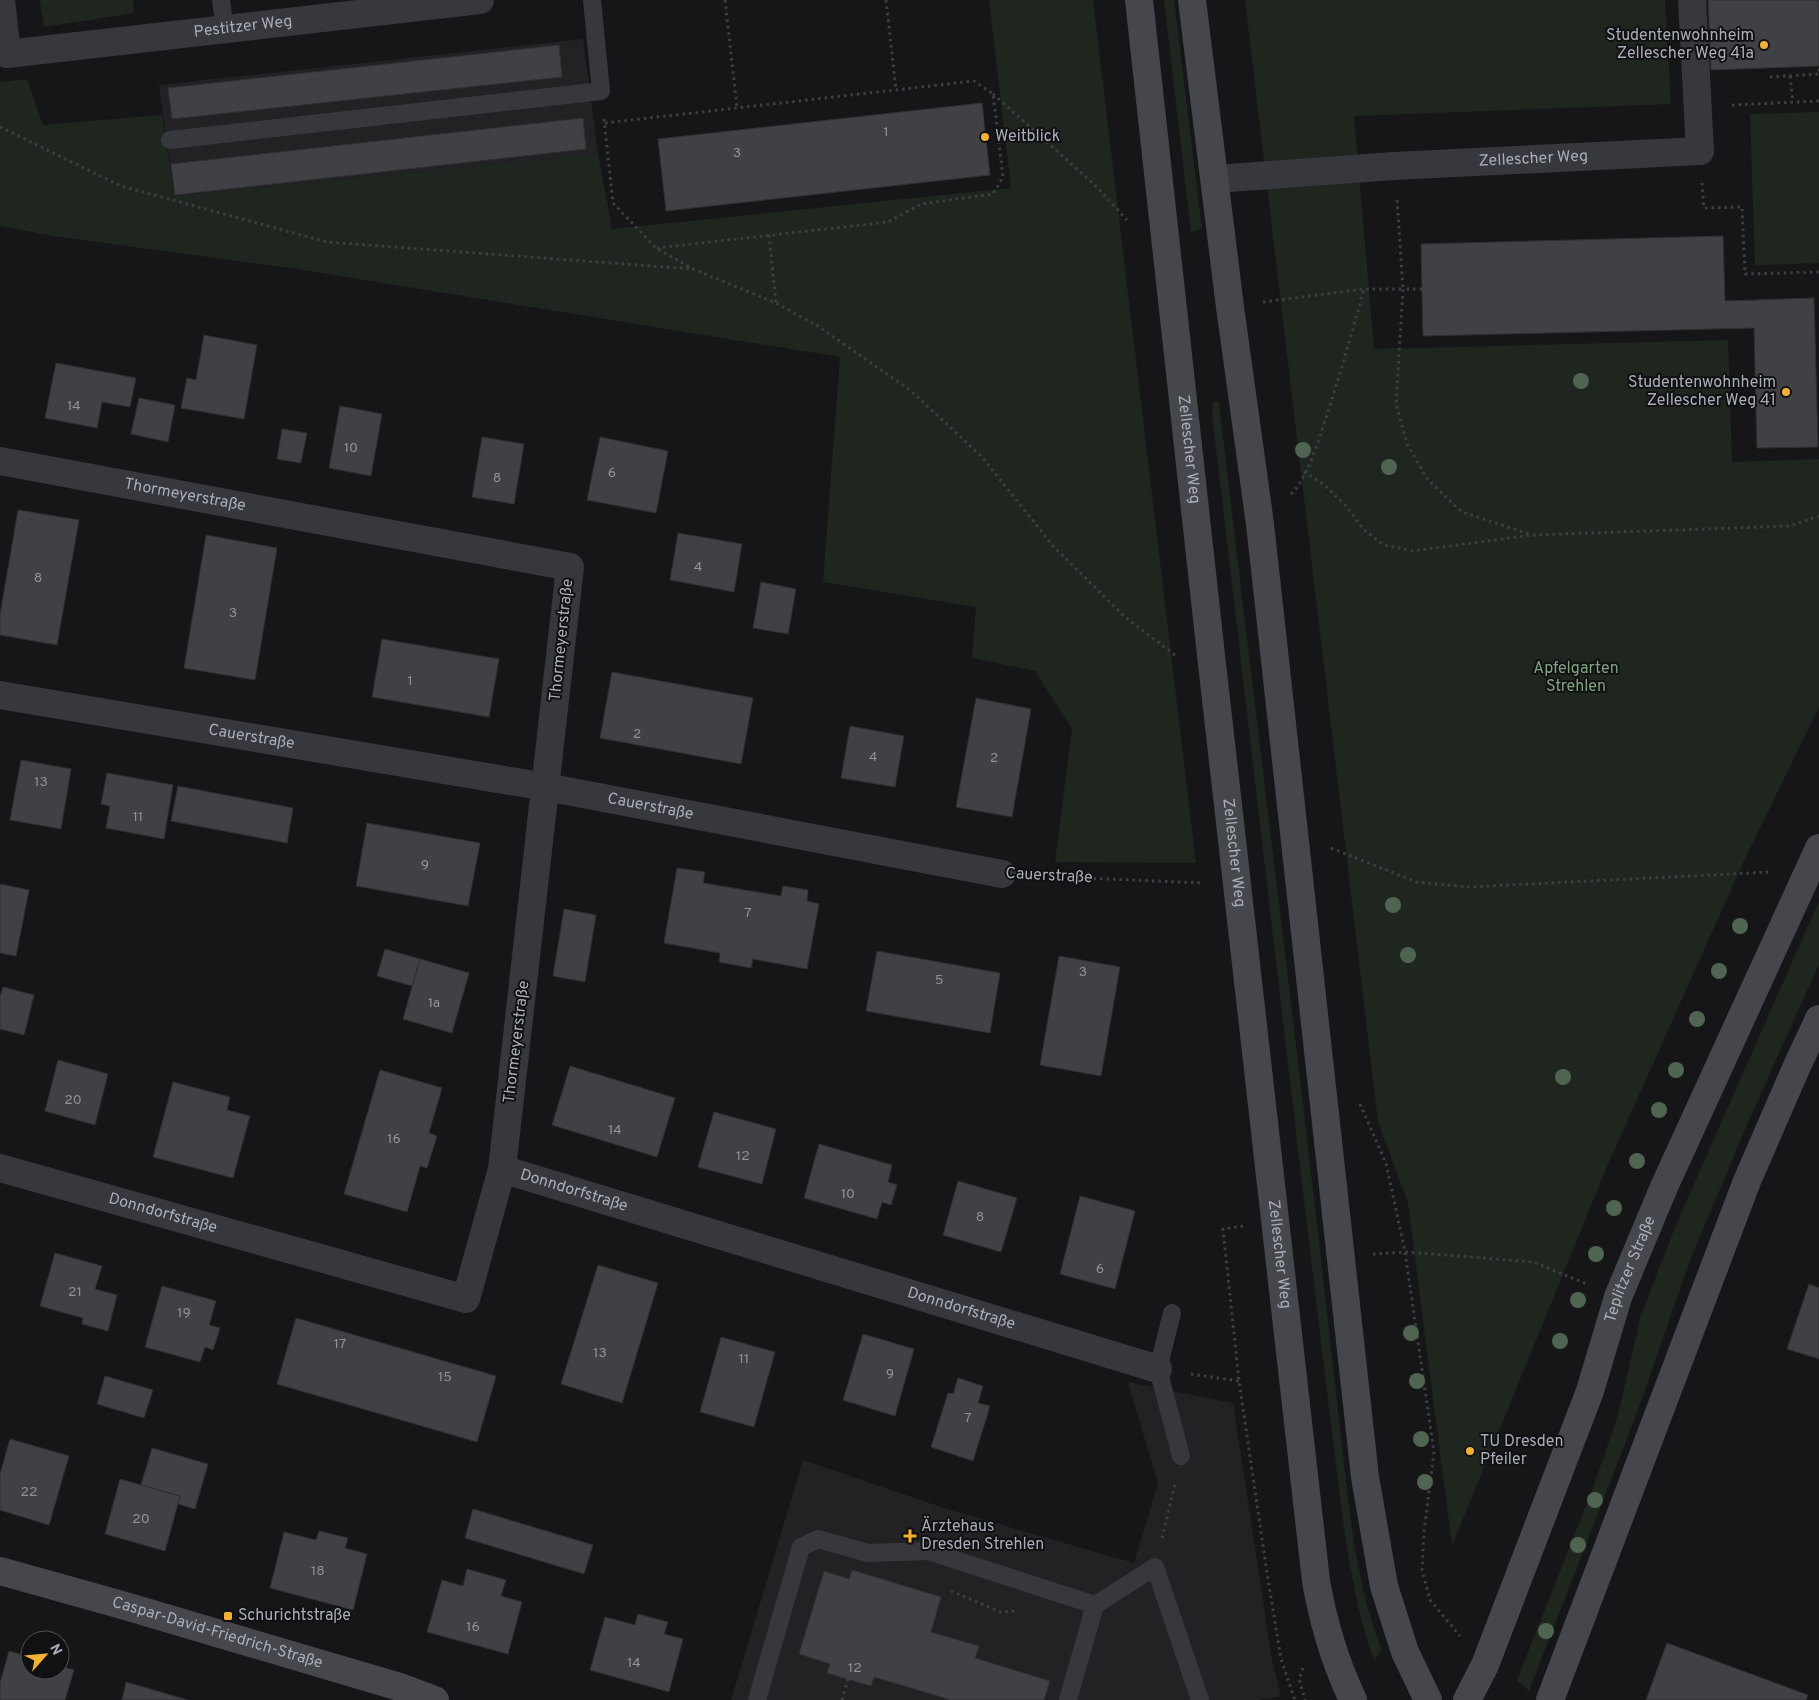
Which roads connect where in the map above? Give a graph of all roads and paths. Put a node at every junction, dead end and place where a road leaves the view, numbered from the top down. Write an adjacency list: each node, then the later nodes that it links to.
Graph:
1 (1, 0): 10 (street, Pestitzer Weg)
2 (221, 0): 10 (lane)
3 (480, 0): 10 (street, Pestitzer Weg)
4 (592, 0): 15 (lane)
5 (725, 0): 20 (path)
6 (886, 0): 14 (path)
7 (1139, 0): 42 (main road, Zellescher Weg)
8 (1192, 0): 25 (main road)
9 (1692, 0): 24 (street, Zellescher Weg)
10 (225, 30)
11 (1819, 66): 12 (path)
12 (1790, 76): 13 (path); 18 (path)
13 (1770, 77)
14 (896, 90): 16 (path); 20 (path)
15 (601, 91): 21 (path); 23 (lane)
16 (993, 94): 27 (path); 28 (path)
17 (1819, 100): 18 (path)
18 (1793, 101): 19 (path)
19 (1725, 105)
20 (737, 108): 21 (path)
21 (605, 123): 29 (path)
22 (0, 127): 30 (path)
23 (170, 140)
24 (1394, 166): 25 (street, Zellescher Weg); 33 (path)
25 (1215, 180): 36 (main road)
26 (1717, 207): 31 (path)
27 (1128, 220)
28 (769, 235): 29 (path); 35 (path)
29 (656, 248): 30 (path)
30 (693, 269): 35 (path)
31 (1819, 272)
32 (1364, 289): 33 (path); 36 (path); 38 (path)
33 (1403, 289): 34 (path); 41 (path)
34 (1422, 289)
35 (776, 303): 42 (path)
36 (1230, 307): 40 (main road)
37 (0, 461): 44 (street, Thormeyerstraße)
38 (1304, 472): 40 (path); 41 (path)
39 (1819, 516): 41 (path)
40 (1260, 524): 45 (main road)
41 (1533, 535)
42 (1212, 664): 47 (main road, Zellescher Weg)
43 (0, 695): 44 (street, Cauerstraße)
44 (546, 787): 48 (street, Cauerstraße); 52 (street, Thormeyerstraße)
45 (1294, 845): 46 (path); 55 (main road)
46 (1814, 859): 56 (main road, Teplitzer Straße)
47 (1234, 862): 48 (path, Cauerstraße); 53 (main road, Zellescher Weg)
48 (1002, 874)
49 (1819, 1019): 78 (main road)
50 (1359, 1100): 54 (path)
51 (0, 1168): 52 (street, Donndorfstraße)
52 (502, 1169): 58 (street, Donndorfstraße)
53 (1276, 1222): 59 (path); 75 (main road, Zellescher Weg)
54 (1405, 1252): 55 (path); 56 (path); 64 (path)
55 (1340, 1257): 76 (main road)
56 (1618, 1297): 77 (main road, Teplitzer Straße)
57 (1172, 1313): 58 (lane)
58 (1158, 1369): 59 (path); 60 (lane)
59 (1239, 1381): 74 (path)
60 (1181, 1456): 61 (path)
61 (1155, 1568): 65 (lane); 73 (lane)
62 (0, 1571): 68 (main road, Caspar-David-Friedrich-Straße)
63 (955, 1593): 66 (path)
64 (1430, 1600)
65 (1096, 1605): 70 (lane); 72 (lane)
66 (1001, 1612)
67 (848, 1679): 71 (path)
68 (401, 1694): 69 (main road, Caspar-David-Friedrich-Straße)
69 (435, 1700)
70 (757, 1700)
71 (842, 1700)
72 (1068, 1700)
73 (1200, 1700)
74 (1295, 1700)
75 (1352, 1700)
76 (1428, 1700)
77 (1467, 1700)
78 (1550, 1700)

